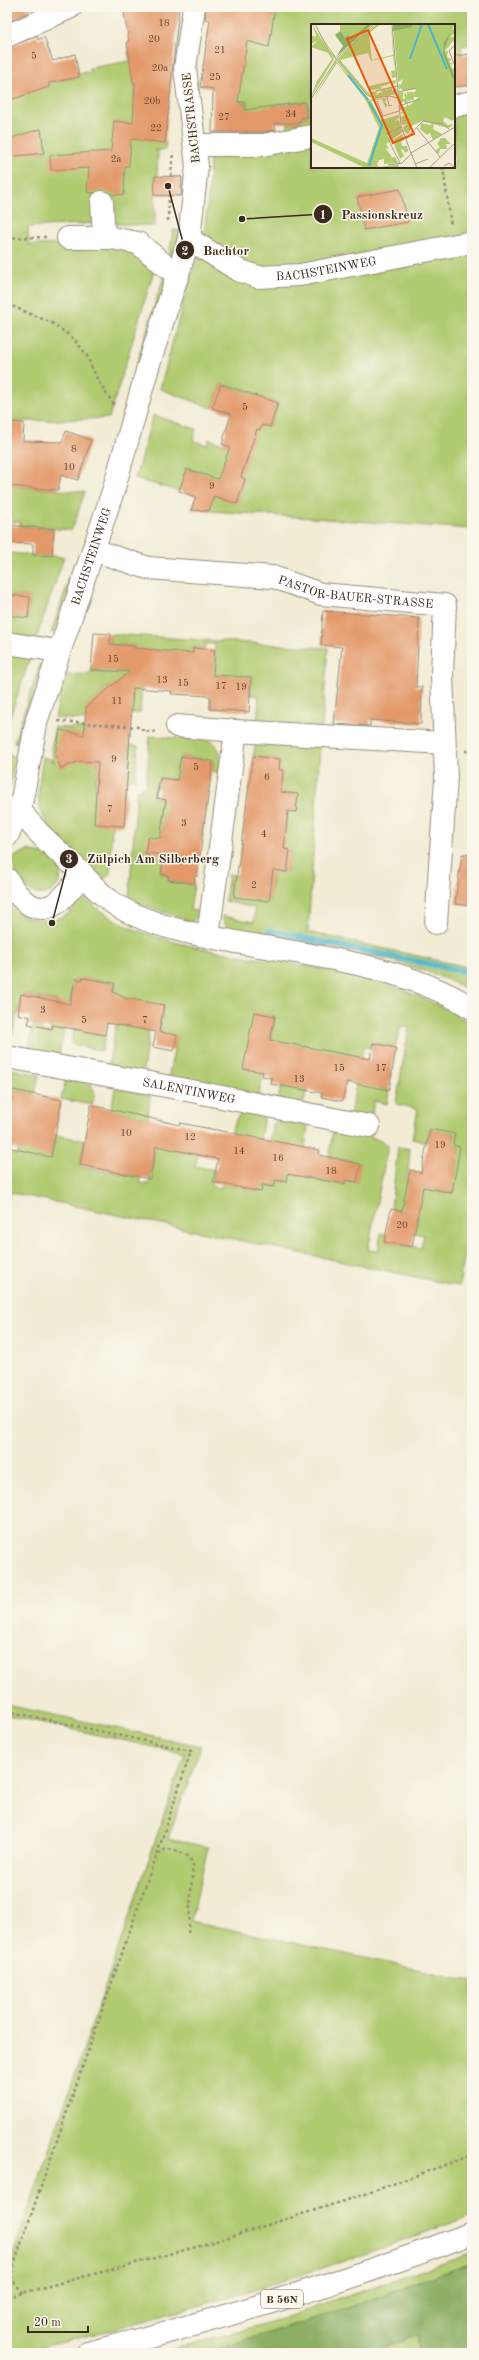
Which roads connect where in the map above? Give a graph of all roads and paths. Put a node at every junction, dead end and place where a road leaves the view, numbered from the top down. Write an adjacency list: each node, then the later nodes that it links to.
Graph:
1 (71, 7): 3 (street)
2 (194, 7): 7 (street, BACHSTRASSE)
3 (7, 36)
4 (472, 102): 5 (street)
5 (455, 106)
6 (311, 136): 7 (street)
7 (196, 145): 13 (street, BACHSTRASSE)
8 (443, 168): 14 (path)
9 (102, 202): 12 (street)
10 (7, 238): 11 (path)
11 (68, 238): 12 (street)
12 (104, 238): 15 (street)
13 (189, 239): 14 (street, BACHSTEINWEG); 15 (street, BACHSTRASSE)
14 (463, 244)
15 (178, 276): 18 (street, BACHSTEINWEG)
16 (7, 304): 17 (path)
17 (116, 408)
18 (93, 550): 20 (street, BACHSTEINWEG); 24 (street, PASTOR-BAUER-STRASSE)
19 (7, 643): 20 (street)
20 (58, 651): 25 (street, BACHSTEINWEG)
21 (52, 721): 22 (path)
22 (168, 729): 23 (street)
23 (236, 731): 24 (street); 30 (street)
24 (444, 743): 29 (street)
25 (20, 810): 26 (street, BACHSTEINWEG); 27 (street)
26 (7, 836)
27 (82, 874): 28 (street); 30 (street)
28 (7, 879)
29 (436, 923)
30 (208, 936): 31 (street)
31 (472, 1008)
32 (7, 1058): 33 (street, SALENTINWEG)
33 (369, 1126)
34 (7, 1711): 35 (path)
35 (157, 1855): 36 (path); 39 (path)
36 (188, 1936)
37 (472, 2155): 39 (path)
38 (472, 2233): 41 (street, B 56N)
39 (23, 2293): 40 (path)
40 (7, 2297)
41 (88, 2353)

